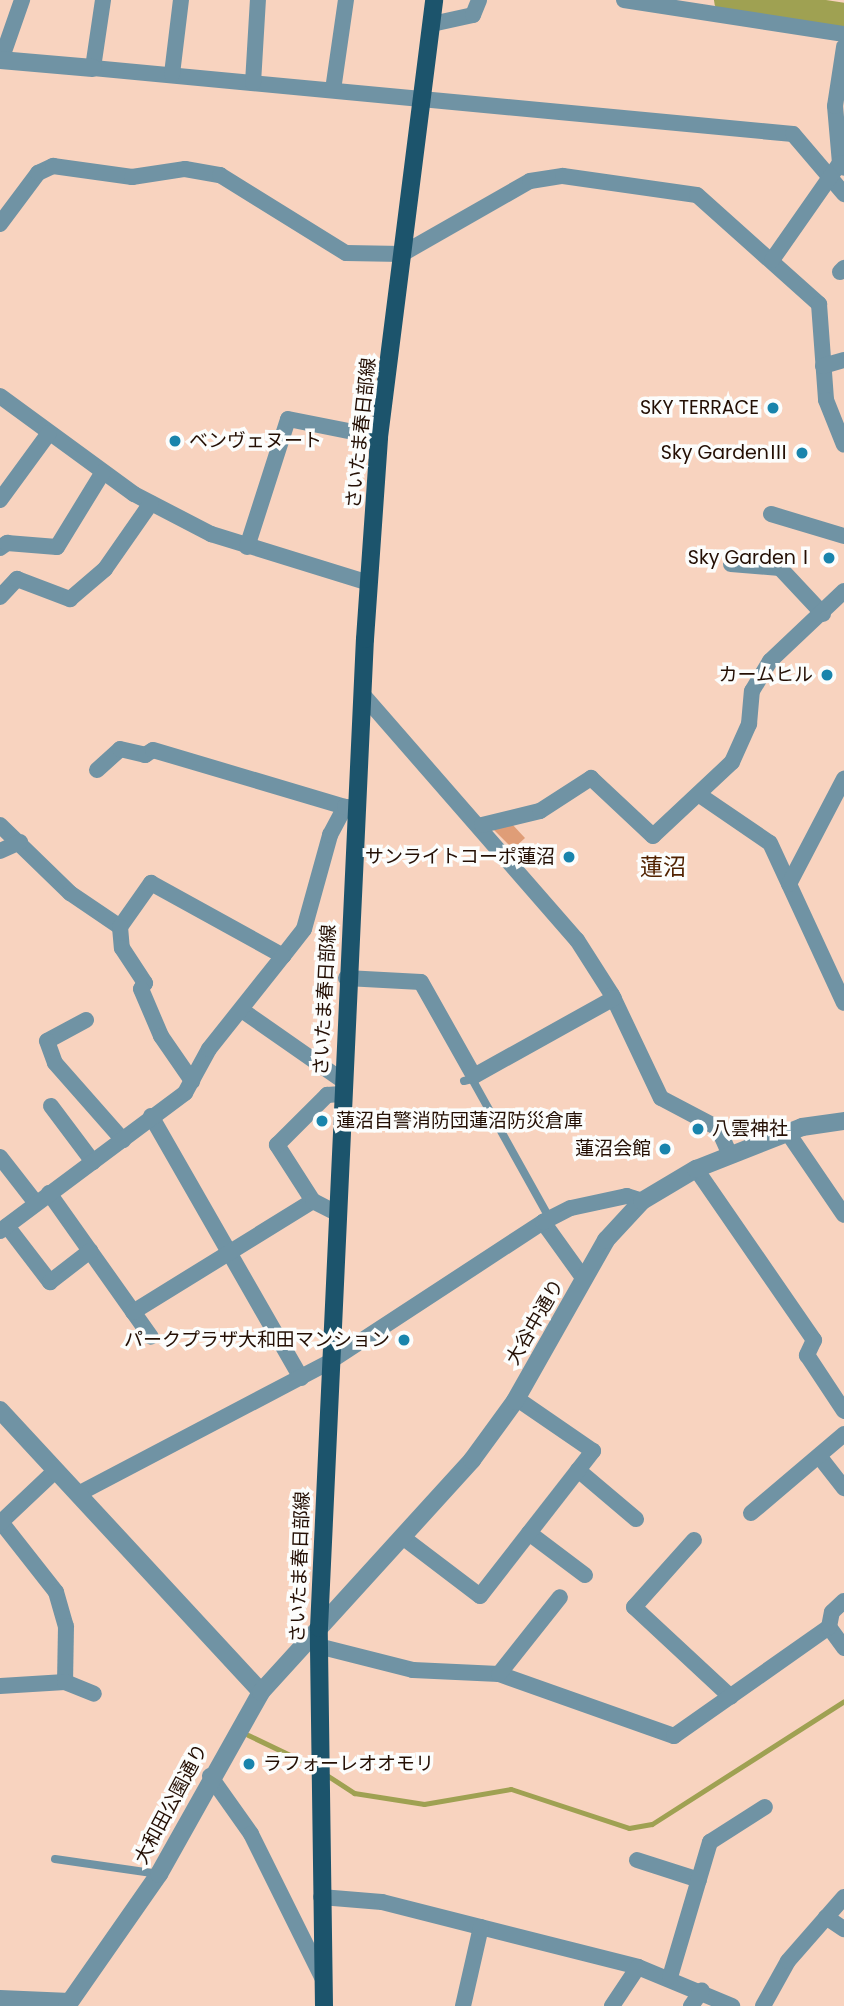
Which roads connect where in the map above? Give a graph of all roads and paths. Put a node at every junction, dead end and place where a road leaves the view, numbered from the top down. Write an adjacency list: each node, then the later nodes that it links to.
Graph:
1 (22, 0): 12 (street)
2 (103, 0): 13 (street)
3 (181, 0): 14 (street)
4 (258, 0): 15 (street)
5 (346, 0): 16 (street)
6 (434, 0): 9 (main road, さいたま春日部線)
7 (479, 0): 9 (street)
8 (624, 0): 10 (street)
9 (432, 24): 17 (main road, さいたま春日部線)
10 (844, 34)
11 (844, 47): 18 (street)
12 (1, 60): 13 (street)
13 (93, 68): 14 (street)
14 (172, 74): 15 (street)
15 (253, 83): 16 (street)
16 (333, 90): 17 (street)
17 (422, 98): 18 (street); 21 (main road, さいたま春日部線)
18 (838, 169): 19 (street); 22 (street)
19 (844, 194)
20 (0, 224): 21 (street)
21 (402, 254): 22 (street); 27 (main road, さいたま春日部線)
22 (772, 260): 24 (street)
23 (844, 360): 24 (street)
24 (823, 366): 28 (street)
25 (1, 400): 26 (street)
26 (48, 433): 29 (street); 30 (street)
27 (379, 437): 34 (street); 37 (main road, さいたま春日部線)
28 (844, 445)
29 (103, 471): 31 (street); 35 (street)
30 (0, 500)
31 (150, 503): 34 (street); 39 (street)
32 (771, 514): 33 (street)
33 (844, 536)
34 (247, 547): 37 (street)
35 (0, 548)
36 (731, 564): 40 (street)
37 (369, 583): 41 (main road, さいたま春日部線)
38 (844, 591): 40 (street)
39 (0, 597)
40 (823, 614): 44 (street)
41 (364, 696): 45 (main road, さいたま春日部線); 47 (street)
42 (97, 770): 45 (street)
43 (844, 779): 50 (street)
44 (701, 796): 47 (street); 50 (street)
45 (351, 808): 52 (street); 53 (main road, さいたま春日部線)
46 (0, 825): 48 (street)
47 (482, 825): 54 (street)
48 (20, 842): 49 (street); 51 (street)
49 (0, 851)
50 (789, 884): 55 (street)
51 (120, 927): 52 (street); 58 (street)
52 (284, 956): 56 (street)
53 (346, 978): 54 (street); 60 (main road, さいたま春日部線)
54 (614, 998): 66 (street)
55 (844, 1002)
56 (243, 1011): 58 (street); 60 (street)
57 (86, 1020): 65 (street)
58 (192, 1081): 62 (street)
59 (464, 1081): 75 (lane)
60 (342, 1087): 71 (street); 73 (main road, さいたま春日部線)
61 (51, 1106): 68 (street)
62 (151, 1116): 65 (street); 78 (street)
63 (844, 1121): 64 (street, 大谷中通り)
64 (788, 1133): 66 (street, 大谷中通り); 74 (street)
65 (123, 1140): 68 (street)
66 (730, 1155): 69 (street, 大谷中通り)
67 (0, 1157): 70 (street)
68 (93, 1162): 70 (street)
69 (696, 1169): 72 (street, 大谷中通り); 86 (street)
70 (42, 1198): 76 (street); 77 (street)
71 (313, 1201): 73 (street); 78 (street)
72 (642, 1201): 75 (street); 79 (street, 大谷中通り)
73 (335, 1212): 82 (main road, さいたま春日部線)
74 (844, 1215)
75 (547, 1220): 79 (street); 82 (street)
76 (4, 1229): 77 (street)
77 (90, 1251): 80 (street)
78 (232, 1252): 80 (street); 83 (street)
79 (584, 1279): 84 (street, 大谷中通り)
80 (133, 1312): 81 (street)
81 (151, 1337)
82 (329, 1362): 83 (street); 103 (main road, さいたま春日部線)
83 (302, 1378): 92 (street)
84 (516, 1398): 90 (street); 97 (street, 大谷中通り)
85 (0, 1409): 89 (street)
86 (844, 1411)
87 (844, 1434): 88 (street)
88 (819, 1456): 91 (street); 93 (street)
89 (56, 1469): 92 (street); 95 (street)
90 (578, 1470): 94 (street); 96 (street)
91 (844, 1488)
92 (78, 1494): 109 (street)
93 (751, 1513)
94 (636, 1519)
95 (1, 1522): 107 (street)
96 (529, 1533): 97 (street); 99 (street)
97 (405, 1539): 103 (street, 大谷中通り)
98 (694, 1540): 111 (street)
99 (585, 1575)
100 (560, 1597): 106 (street)
101 (844, 1601): 102 (street)
102 (829, 1626): 105 (street); 111 (street)
103 (319, 1628): 104 (main road, さいたま春日部線); 109 (street, 大和田公園通り)
104 (318, 1646): 106 (street); 118 (main road, さいたま春日部線)
105 (844, 1647)
106 (499, 1674): 111 (street)
107 (65, 1682): 108 (street); 110 (street)
108 (0, 1686)
109 (261, 1692): 112 (street, 大和田公園通り)
110 (93, 1694)
111 (731, 1697)
112 (210, 1776): 116 (street, 大和田公園通り); 125 (street)
113 (765, 1807): 117 (street)
114 (55, 1858): 116 (lane)
115 (637, 1860): 117 (street)
116 (159, 1874): 128 (street, 大和田公園通り)
117 (699, 1880): 124 (street)
118 (321, 1897): 121 (street); 125 (main road, さいたま春日部線)
119 (844, 1897): 120 (street)
120 (826, 1917): 122 (street); 134 (street)
121 (481, 1927): 123 (street); 130 (street)
122 (844, 1929)
123 (638, 1967): 124 (street); 131 (street)
124 (670, 1977): 126 (street)
125 (323, 1979): 129 (main road, さいたま春日部線)
126 (702, 1990): 132 (street); 133 (street)
127 (0, 1998): 128 (street)
128 (69, 2004)
129 (324, 2006)
130 (463, 2006)
131 (611, 2006)
132 (691, 2006)
133 (732, 2006)
134 (763, 2006)

